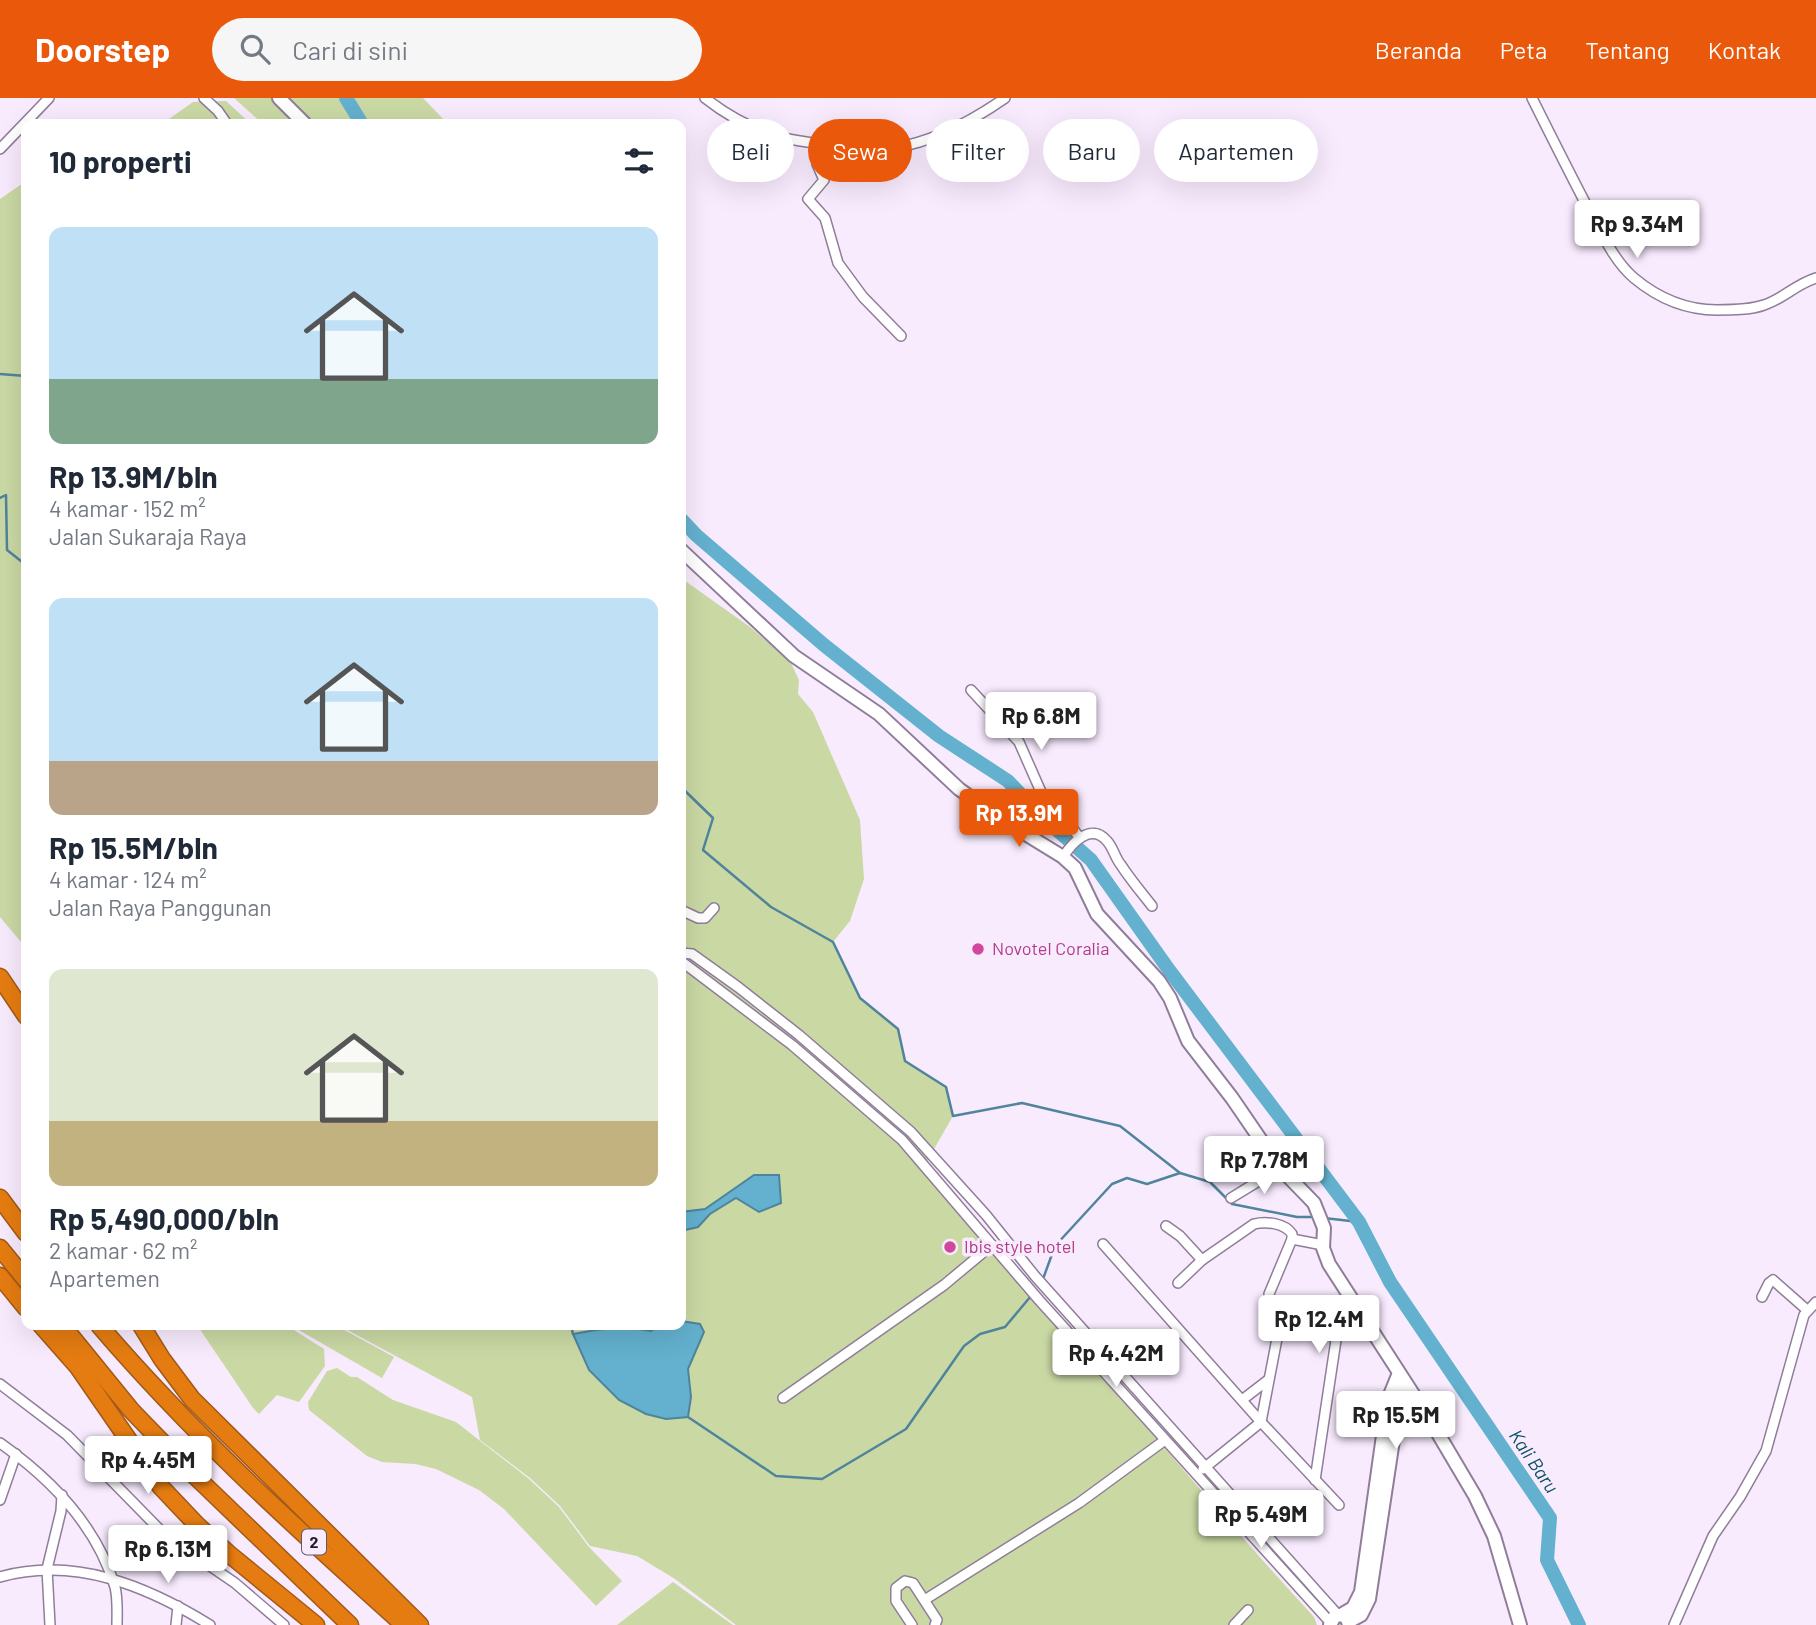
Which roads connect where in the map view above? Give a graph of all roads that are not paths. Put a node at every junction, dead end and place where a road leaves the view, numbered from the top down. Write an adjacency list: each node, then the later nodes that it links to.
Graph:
1 (49, 98): 7 (street)
2 (204, 98): 8 (street)
3 (278, 98): 9 (street)
4 (705, 98): 11 (street)
5 (1005, 98): 12 (street)
6 (1532, 98): 15 (street)
7 (29, 119)
8 (224, 119)
9 (300, 119)
10 (21, 127): 13 (street)
11 (808, 142)
12 (912, 143)
13 (0, 149)
14 (822, 182): 16 (street)
15 (1816, 278)
16 (901, 336)
17 (686, 555): 20 (street)
18 (971, 690): 19 (street)
19 (1078, 838): 20 (street); 21 (street)
20 (1065, 854): 30 (street)
21 (1152, 906)
22 (714, 908): 23 (street)
23 (686, 912)
24 (686, 953): 28 (street)
25 (686, 965): 29 (street)
26 (0, 977): 27 (highway)
27 (21, 1008)
28 (911, 1132): 29 (street); 33 (street)
29 (902, 1140): 34 (street)
30 (1280, 1168): 32 (street); 40 (street)
31 (0, 1198): 35 (highway)
32 (1231, 1198)
33 (976, 1205): 34 (street); 64 (street)
34 (966, 1214): 39 (street)
35 (21, 1226)
36 (1166, 1226): 42 (street)
37 (1292, 1239): 40 (street); 42 (street); 46 (street)
38 (1103, 1244): 59 (street)
39 (992, 1245): 58 (street); 61 (street)
40 (1323, 1245): 55 (street)
41 (0, 1248): 43 (highway)
42 (1202, 1260): 45 (street)
43 (21, 1274)
44 (0, 1276): 48 (highway)
45 (1178, 1283)
46 (1269, 1294)
47 (1762, 1297): 50 (street)
48 (21, 1302)
49 (1816, 1302): 50 (street)
50 (1807, 1310): 90 (street)
51 (45, 1330): 82 (highway)
52 (66, 1330): 83 (highway, 2)
53 (103, 1330): 84 (highway, 2)
54 (144, 1330): 85 (highway)
55 (1402, 1378): 76 (street); 89 (street)
56 (1268, 1380): 59 (street); 60 (street); 66 (street)
57 (0, 1384): 81 (street)
58 (783, 1398)
59 (1242, 1400): 60 (street)
60 (1261, 1422): 64 (street); 66 (street)
61 (1165, 1440): 65 (street); 73 (street)
62 (0, 1443): 63 (street)
63 (16, 1454): 67 (street); 68 (street)
64 (1205, 1467): 65 (street); 76 (street)
65 (1197, 1474): 76 (street)
66 (1315, 1480): 69 (street)
67 (62, 1495): 70 (street); 72 (street)
68 (0, 1500)
69 (1339, 1505)
70 (47, 1569): 71 (street); 72 (street); 77 (street)
71 (0, 1577)
72 (110, 1577): 74 (street); 78 (street)
73 (926, 1600): 86 (street); 87 (street)
74 (178, 1606): 79 (street); 80 (street)
75 (1248, 1610): 88 (street)
76 (1339, 1621)
77 (50, 1625)
78 (117, 1625)
79 (176, 1625)
80 (210, 1625)
81 (284, 1625)
82 (316, 1625)
83 (350, 1625)
84 (404, 1625)
85 (420, 1625)
86 (912, 1625)
87 (935, 1625)
88 (1234, 1625)
89 (1520, 1625)
90 (1675, 1625)

